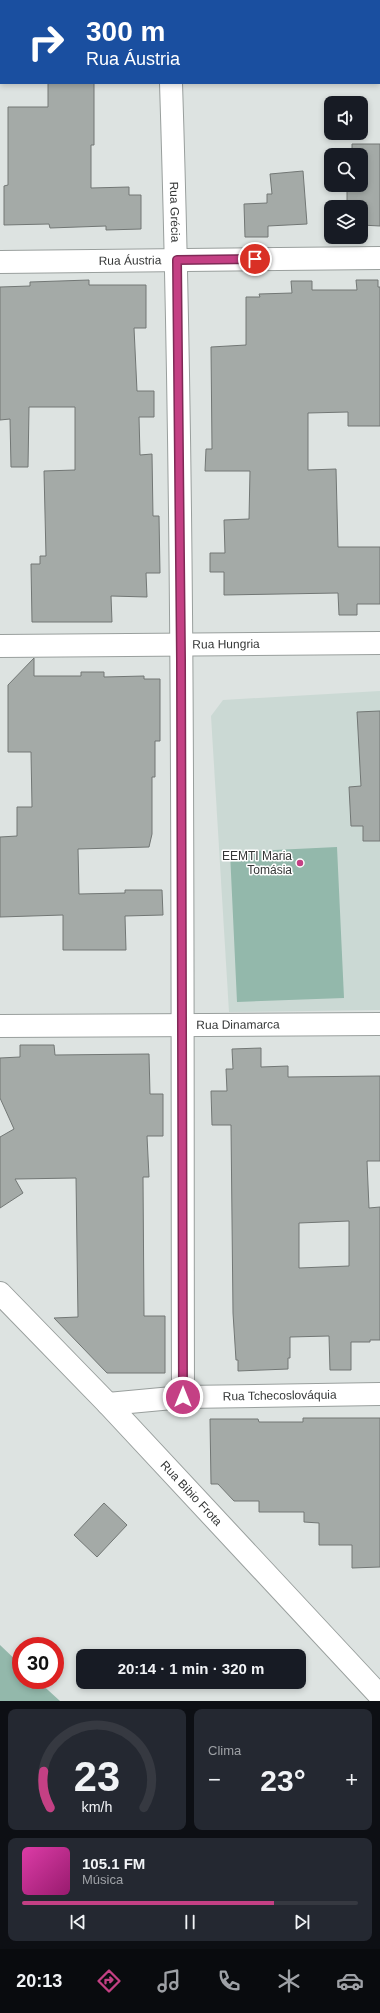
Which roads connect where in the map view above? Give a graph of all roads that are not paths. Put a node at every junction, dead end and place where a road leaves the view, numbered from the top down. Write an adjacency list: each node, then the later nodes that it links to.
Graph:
1 (171, 84): 3 (street, Rua Grécia)
2 (380, 258): 3 (street, Rua Áustria)
3 (177, 260): 4 (street, Rua Áustria); 5 (street, Rua Grécia)
4 (0, 262)
5 (181, 644): 6 (street, Rua Hungria); 7 (street, Rua Hungria); 9 (street, Rua Grécia)
6 (380, 644)
7 (0, 646)
8 (380, 1024): 9 (street, Rua Dinamarca)
9 (182, 1025): 10 (street, Rua Dinamarca); 13 (street, Rua Grécia)
10 (0, 1026)
11 (0, 1293): 14 (street, Rua Bibio Frota)
12 (380, 1394): 13 (street, Rua Tchecoslováquia)
13 (183, 1397): 14 (street, Rua Tchecoslováquia)
14 (108, 1404): 15 (street, Rua Bibio Frota)
15 (380, 1696)

